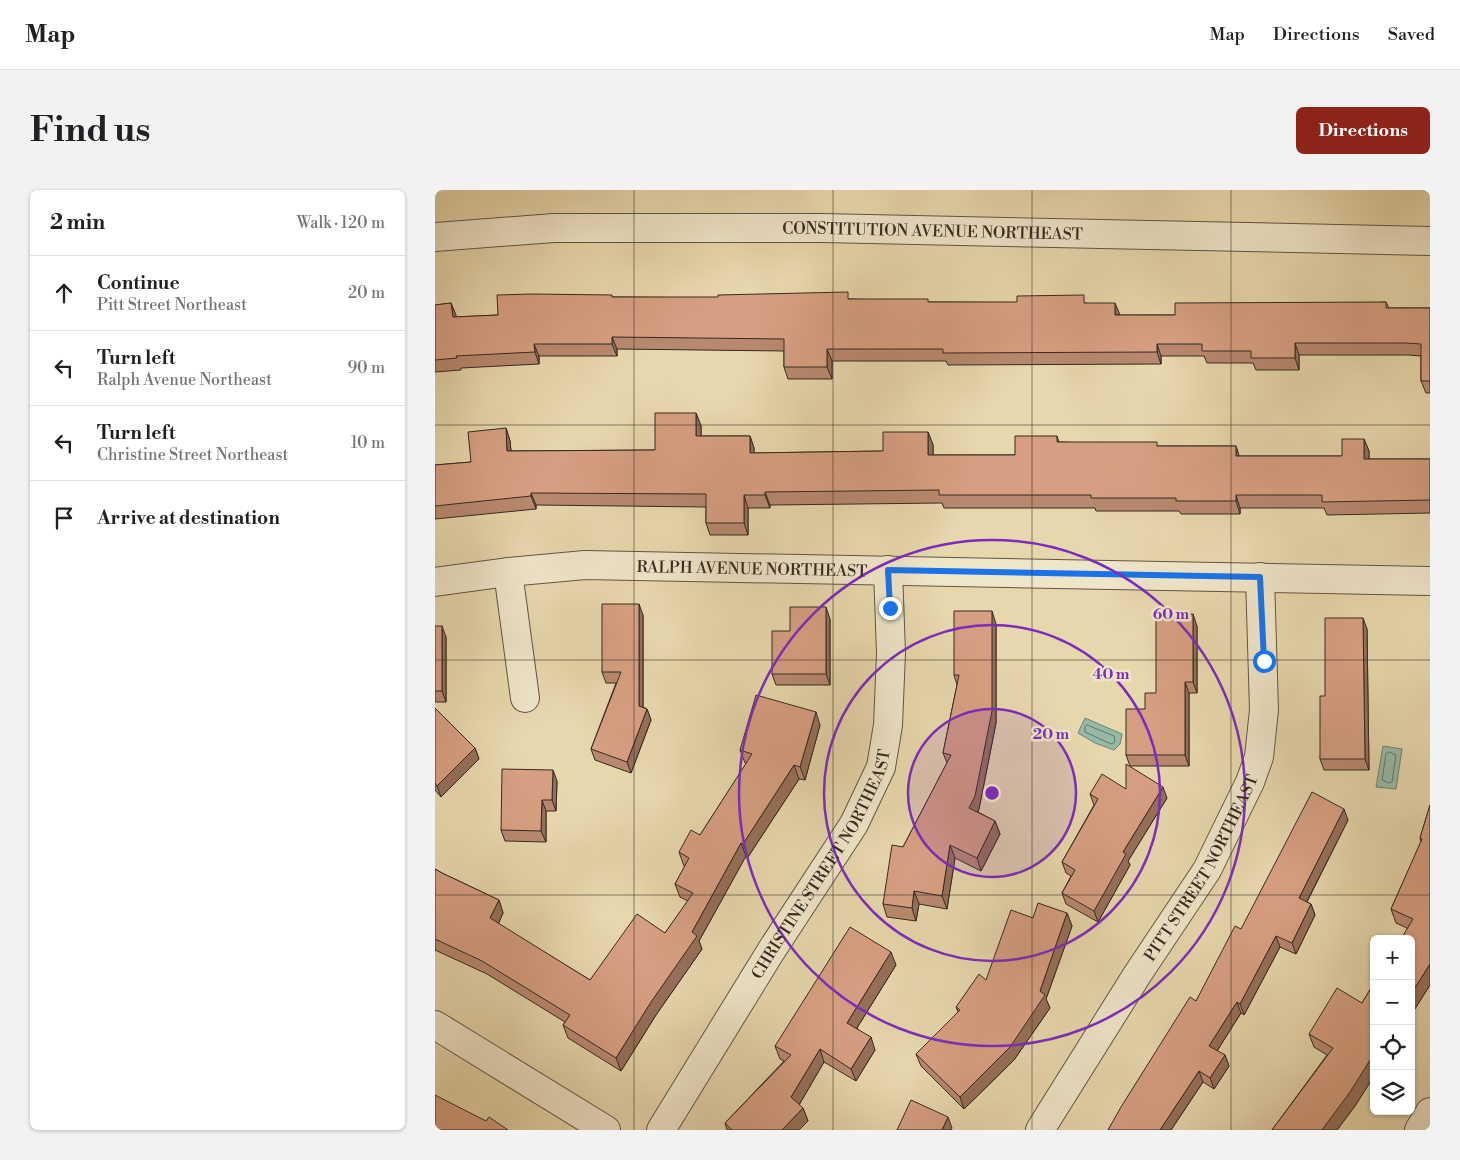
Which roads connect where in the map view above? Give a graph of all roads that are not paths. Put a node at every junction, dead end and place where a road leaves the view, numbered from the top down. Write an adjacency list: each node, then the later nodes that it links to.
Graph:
1 (435, 237): 2 (street, CONSTITUTION AVENUE NORTHEAST)
2 (1430, 241)
3 (888, 570): 4 (street, RALPH AVENUE NORTHEAST); 5 (street, RALPH AVENUE NORTHEAST); 12 (street, CHRISTINE STREET NORTHEAST)
4 (508, 572): 7 (street, RALPH AVENUE NORTHEAST); 8 (street)
5 (1260, 577): 6 (street, RALPH AVENUE NORTHEAST); 13 (street, PITT STREET NORTHEAST)
6 (1430, 581)
7 (435, 582)
8 (525, 698)
9 (435, 1024): 11 (street)
10 (1430, 1112): 14 (street)
11 (606, 1130)
12 (661, 1130)
13 (1040, 1130)
14 (1419, 1130)

